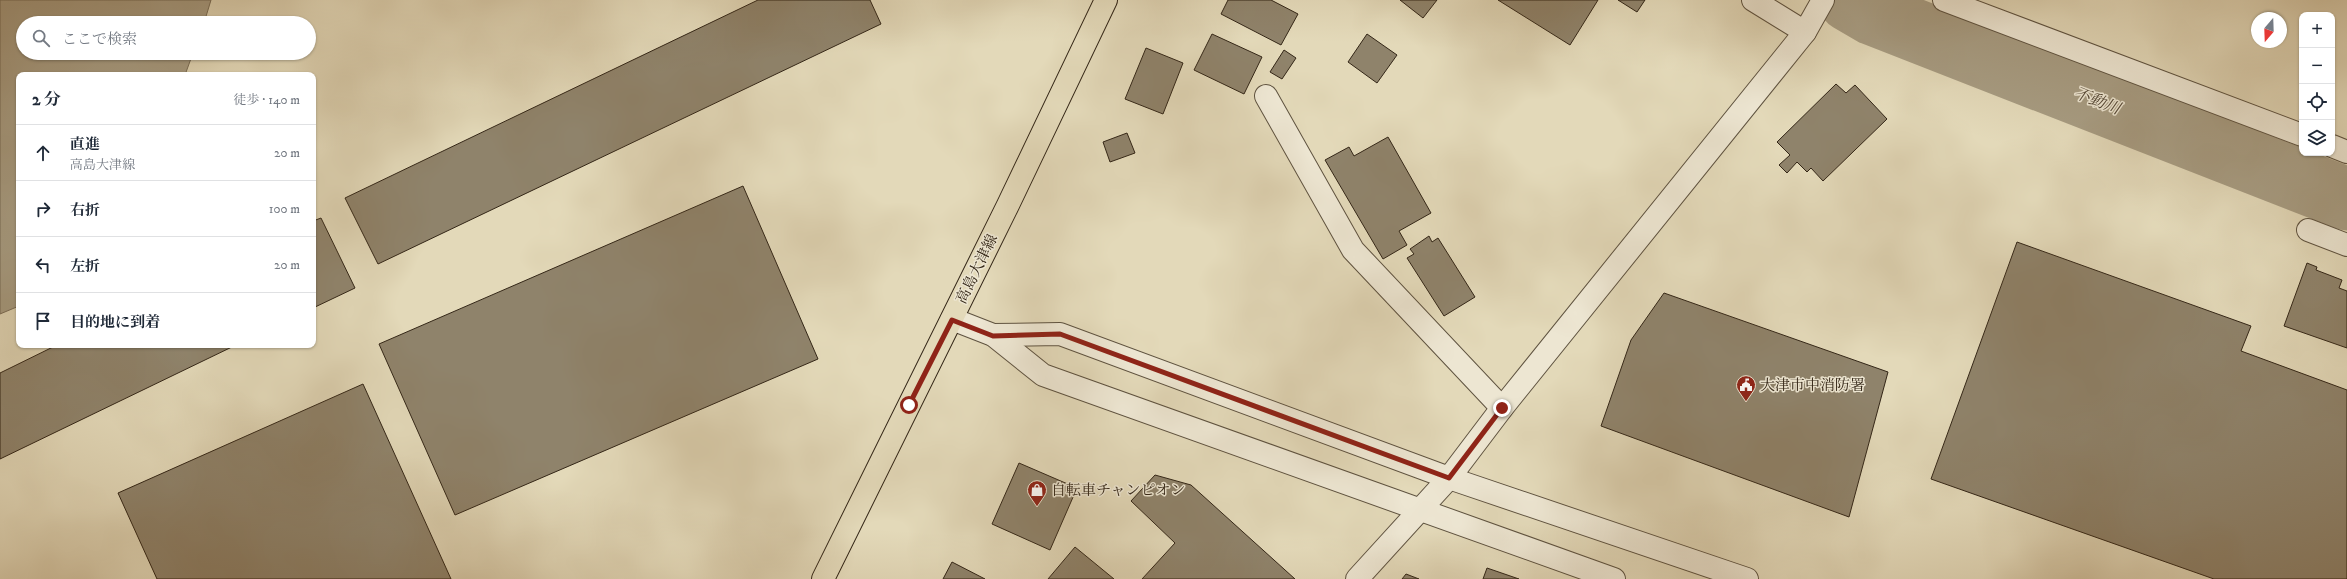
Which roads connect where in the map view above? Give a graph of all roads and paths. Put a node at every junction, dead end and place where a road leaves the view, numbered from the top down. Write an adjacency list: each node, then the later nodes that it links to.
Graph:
1 (1106, 0): 12 (main road, 高島大津線)
2 (1753, 0): 5 (street)
3 (1823, 0): 5 (street)
4 (1944, 0): 7 (street)
5 (1808, 26): 14 (street)
6 (1266, 96): 14 (street)
7 (2299, 134)
8 (2335, 147): 9 (street)
9 (2347, 152)
10 (2308, 230): 11 (street)
11 (2347, 245)
12 (952, 320): 13 (street); 17 (main road, 高島大津線)
13 (993, 336): 15 (street); 16 (street)
14 (1502, 408): 15 (street)
15 (1449, 478): 16 (street); 20 (street)
16 (1420, 510): 18 (street); 19 (street)
17 (823, 579)
18 (1357, 579)
19 (1614, 579)
20 (1747, 579)

